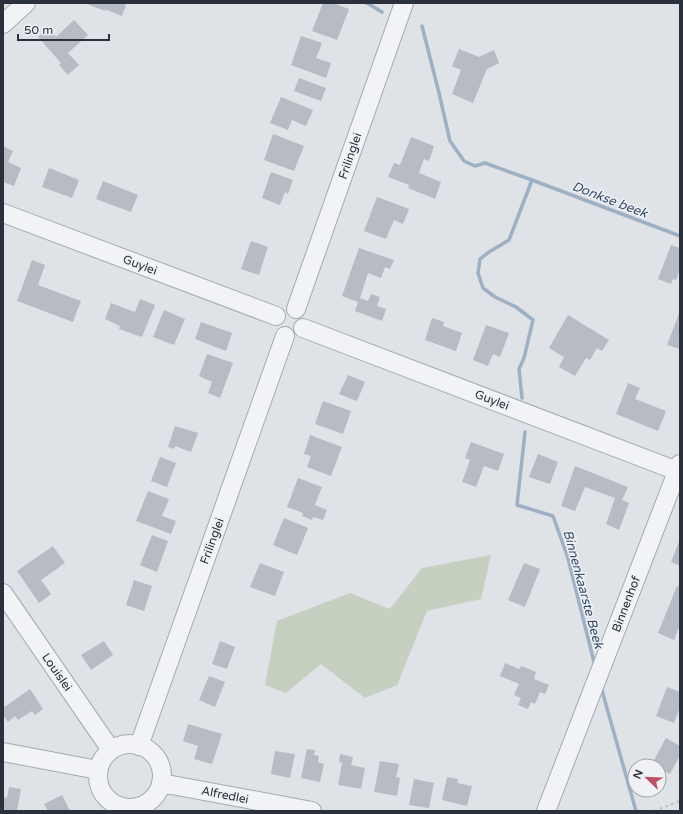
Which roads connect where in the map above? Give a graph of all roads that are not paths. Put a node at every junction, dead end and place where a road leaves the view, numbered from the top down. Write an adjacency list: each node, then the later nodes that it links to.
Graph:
1 (26, 3): 3 (street)
2 (404, 3): 5 (street, Frilinglei)
3 (3, 24)
4 (3, 213): 6 (street, Guylei)
5 (296, 309): 6 (street); 7 (street)
6 (276, 316): 8 (street)
7 (303, 328): 8 (street); 9 (street, Guylei)
8 (284, 336): 11 (street, Frilinglei)
9 (679, 469): 19 (street, Binnenhof)
10 (3, 594): 12 (street, Louislei)
11 (139, 746): 12 (street); 15 (street)
12 (111, 750): 14 (street)
13 (3, 752): 14 (street)
14 (98, 770): 17 (street)
15 (161, 783): 16 (street); 18 (street, Alfredlei)
16 (149, 807): 17 (street)
17 (117, 808)
18 (312, 811)
19 (546, 811)

